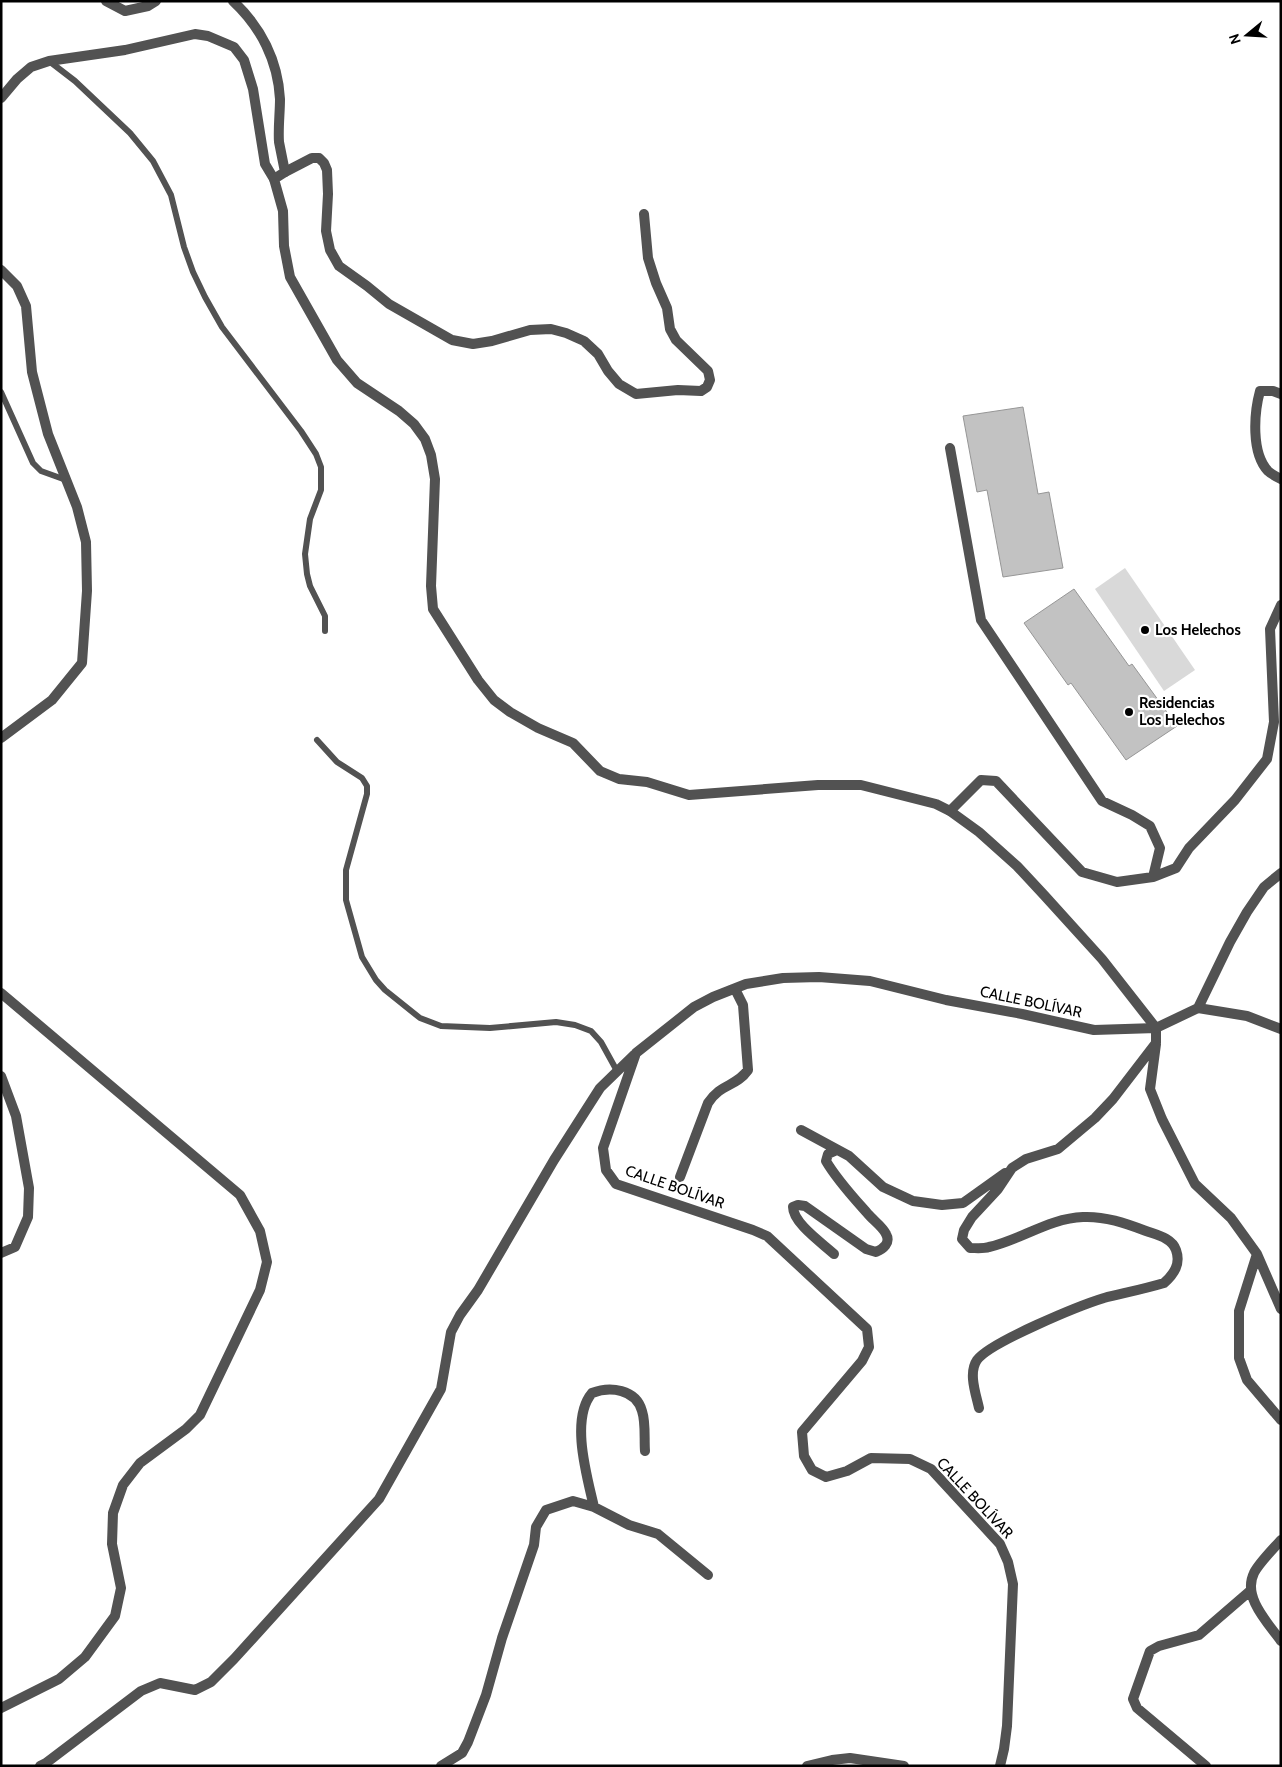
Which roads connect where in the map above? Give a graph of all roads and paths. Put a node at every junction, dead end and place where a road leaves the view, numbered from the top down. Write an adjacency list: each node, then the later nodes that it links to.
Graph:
1 (106, 1): 2 (street)
2 (156, 1)
3 (232, 1): 6 (street)
4 (49, 61): 5 (street); 7 (street); 17 (lane)
5 (1, 98)
6 (285, 172): 7 (street); 8 (street)
7 (274, 179): 20 (street)
8 (644, 214)
9 (1, 270): 13 (street)
10 (1, 392): 13 (lane)
11 (1281, 394): 14 (street)
12 (950, 448): 22 (street)
13 (68, 480): 18 (street)
14 (1281, 480)
15 (1281, 605): 16 (street)
16 (1278, 618): 22 (street)
17 (325, 631)
18 (1, 738)
19 (317, 740): 30 (lane)
20 (950, 811): 22 (street); 26 (street)
21 (1281, 873): 25 (street)
22 (1152, 877)
23 (735, 989): 26 (street, CALLE BOLÍVAR); 29 (street, CALLE BOLÍVAR); 35 (street)
24 (1, 993): 48 (street)
25 (1198, 1008): 26 (street, CALLE BOLÍVAR); 27 (street)
26 (1156, 1028): 28 (street)
27 (1281, 1029)
28 (1156, 1043): 34 (street); 38 (street)
29 (636, 1053): 30 (street); 53 (street, CALLE BOLÍVAR)
30 (617, 1071): 49 (street)
31 (1, 1076): 36 (street)
32 (801, 1130): 33 (street)
33 (836, 1150): 34 (street); 37 (street)
34 (1012, 1168): 40 (street)
35 (680, 1177)
36 (1, 1253)
37 (834, 1254)
38 (1257, 1254): 39 (street); 41 (street)
39 (1281, 1309)
40 (979, 1408)
41 (1281, 1420)
42 (645, 1451): 43 (street)
43 (594, 1506): 45 (street); 50 (street)
44 (1281, 1540): 46 (street)
45 (708, 1575)
46 (1250, 1591): 47 (street); 54 (street)
47 (1281, 1641)
48 (1, 1708)
49 (40, 1766)
50 (441, 1766)
51 (807, 1766): 52 (street)
52 (904, 1766)
53 (1000, 1766)
54 (1206, 1766)

